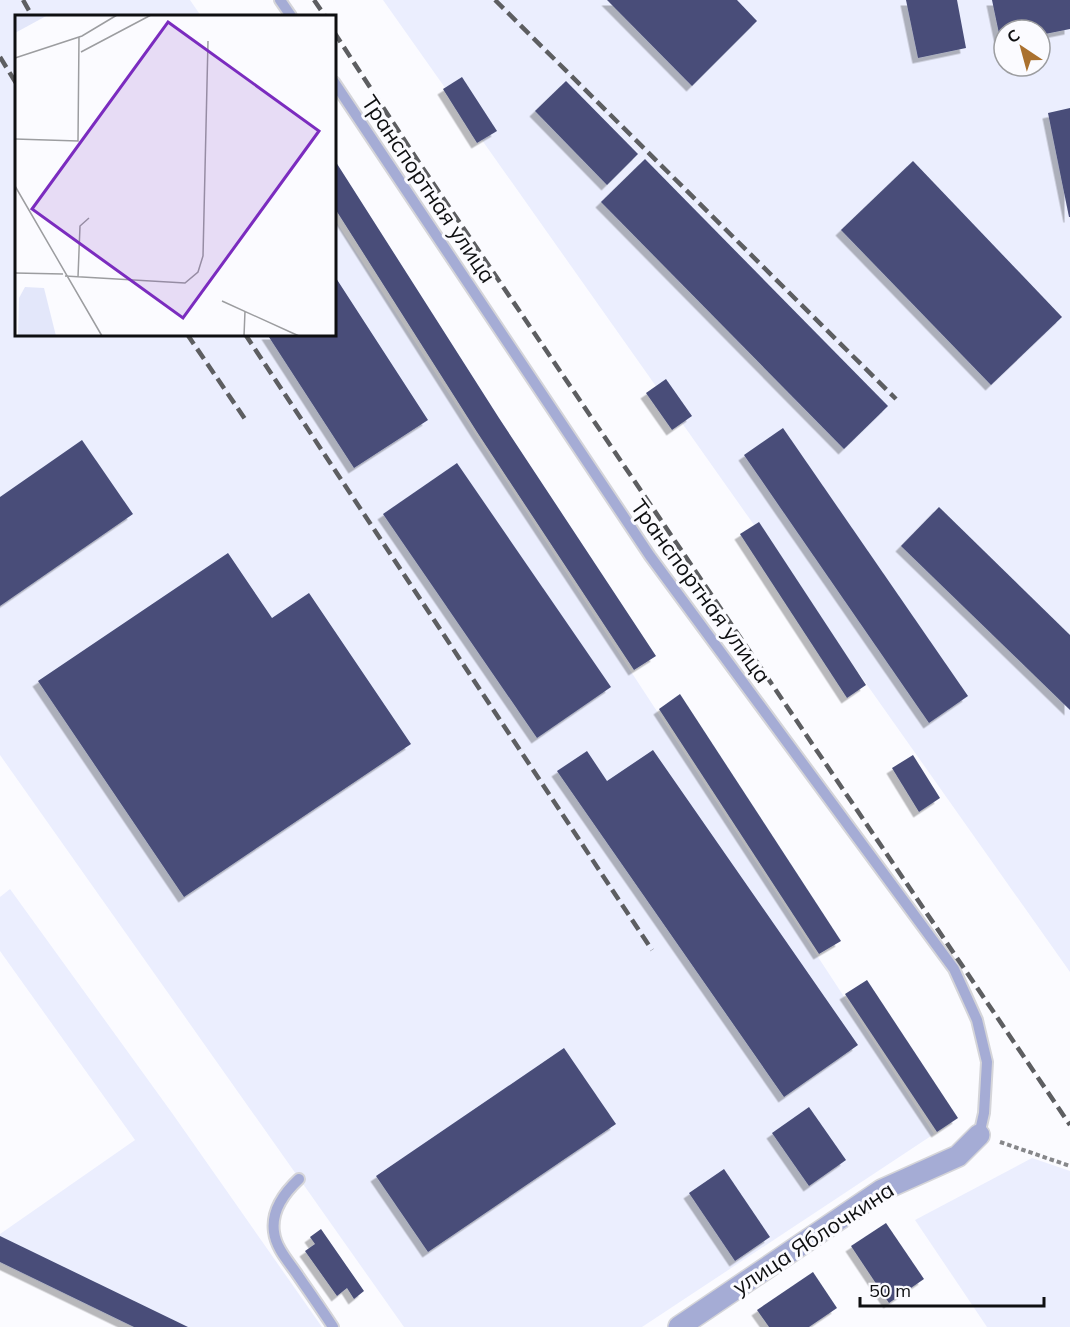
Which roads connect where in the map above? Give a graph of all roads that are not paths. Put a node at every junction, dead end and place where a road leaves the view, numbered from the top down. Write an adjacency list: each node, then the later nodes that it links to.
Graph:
1 (280, 0): 2 (lane)
2 (290, 15)
3 (336, 85): 4 (lane, Транспортная улица)
4 (979, 1135): 7 (street, улица Яблочкина)
5 (299, 1179): 6 (lane)
6 (333, 1327)
7 (679, 1327)

